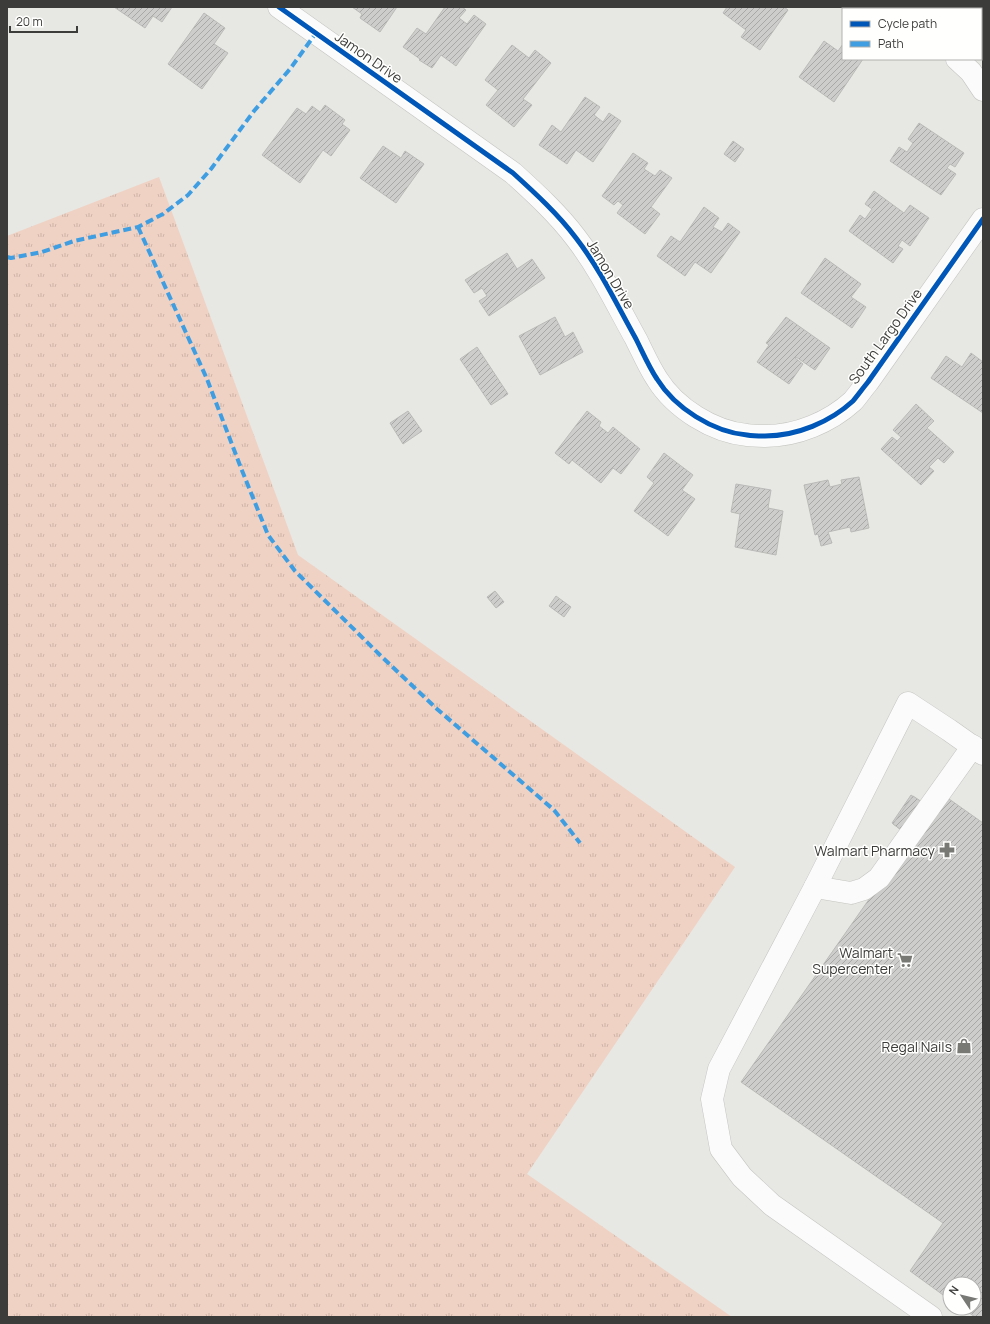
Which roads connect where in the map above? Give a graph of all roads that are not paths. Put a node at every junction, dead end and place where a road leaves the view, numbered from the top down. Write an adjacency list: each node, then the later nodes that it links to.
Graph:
1 (279, 7): 5 (street, Jamon Drive)
2 (958, 60): 3 (street)
3 (983, 90)
4 (983, 219): 5 (street, South Largo Drive)
5 (782, 435)
6 (973, 747): 7 (street); 7 (street); 7 (street)
7 (818, 881): 8 (street)
8 (931, 1317)

